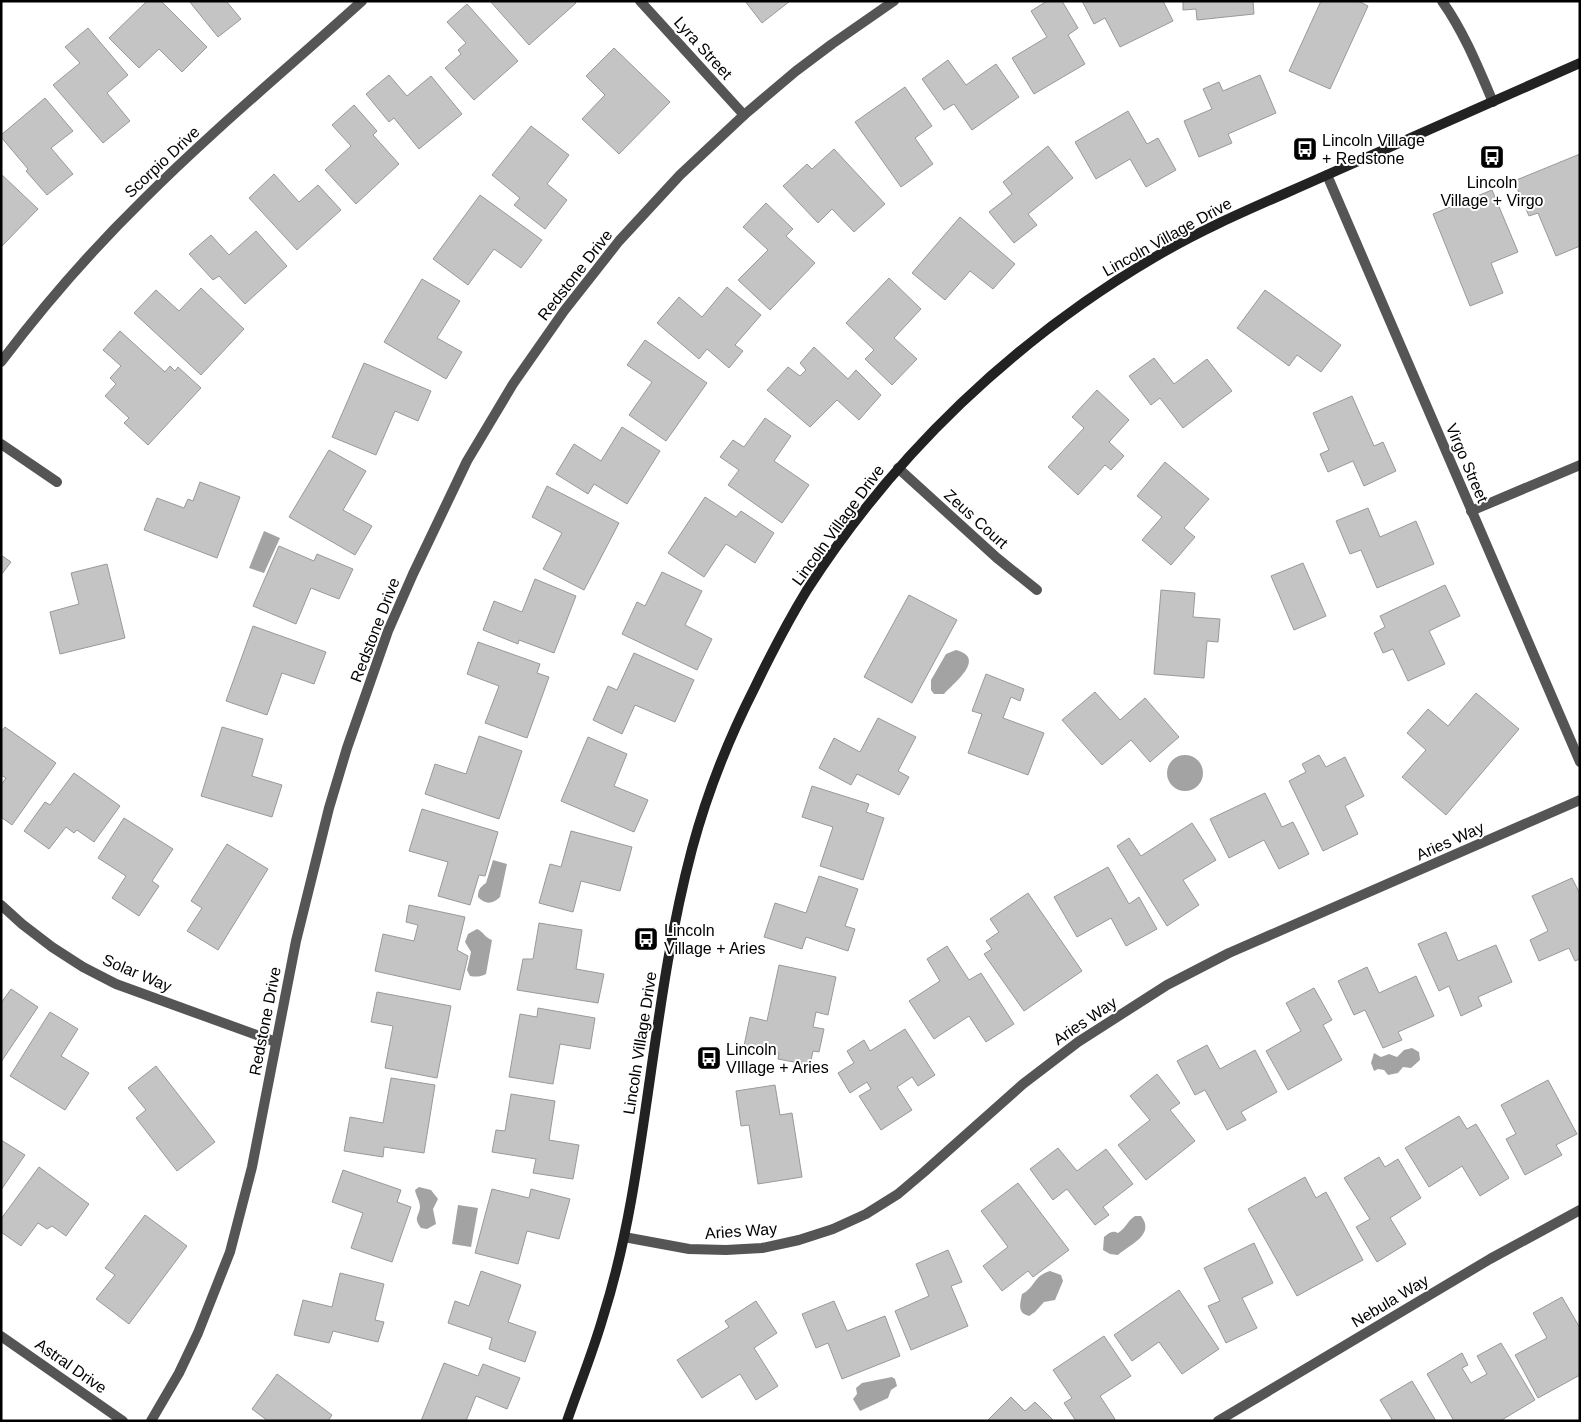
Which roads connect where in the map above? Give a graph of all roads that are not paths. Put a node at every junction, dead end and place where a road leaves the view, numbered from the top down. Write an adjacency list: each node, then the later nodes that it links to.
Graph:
1 (362, 1): 9 (street, Scorpio Drive)
2 (640, 1): 7 (street, Lyra Street)
3 (894, 1): 7 (street, Redstone Drive)
4 (1442, 1): 6 (street)
5 (1580, 63): 6 (street, Lincoln Village Drive)
6 (1493, 102): 8 (street, Lincoln Village Drive)
7 (744, 115): 19 (street, Redstone Drive)
8 (1327, 175): 12 (street, Lincoln Village Drive); 14 (street, Virgo Street)
9 (1, 362)
10 (1, 444): 13 (street)
11 (1580, 465): 14 (street)
12 (898, 468): 15 (street, Zeus Court); 21 (street, Lincoln Village Drive)
13 (57, 482)
14 (1472, 511): 16 (street, Virgo Street)
15 (1037, 590)
16 (1580, 762)
17 (1580, 800): 21 (street, Aries Way)
18 (1, 905): 19 (street, Solar Way)
19 (276, 1042): 24 (street, Redstone Drive)
20 (1580, 1210): 26 (street, Nebula Way)
21 (624, 1237): 25 (street, Lincoln Village Drive)
22 (1, 1336): 23 (street, Astral Drive)
23 (123, 1421)
24 (152, 1421)
25 (567, 1421)
26 (1218, 1421)

